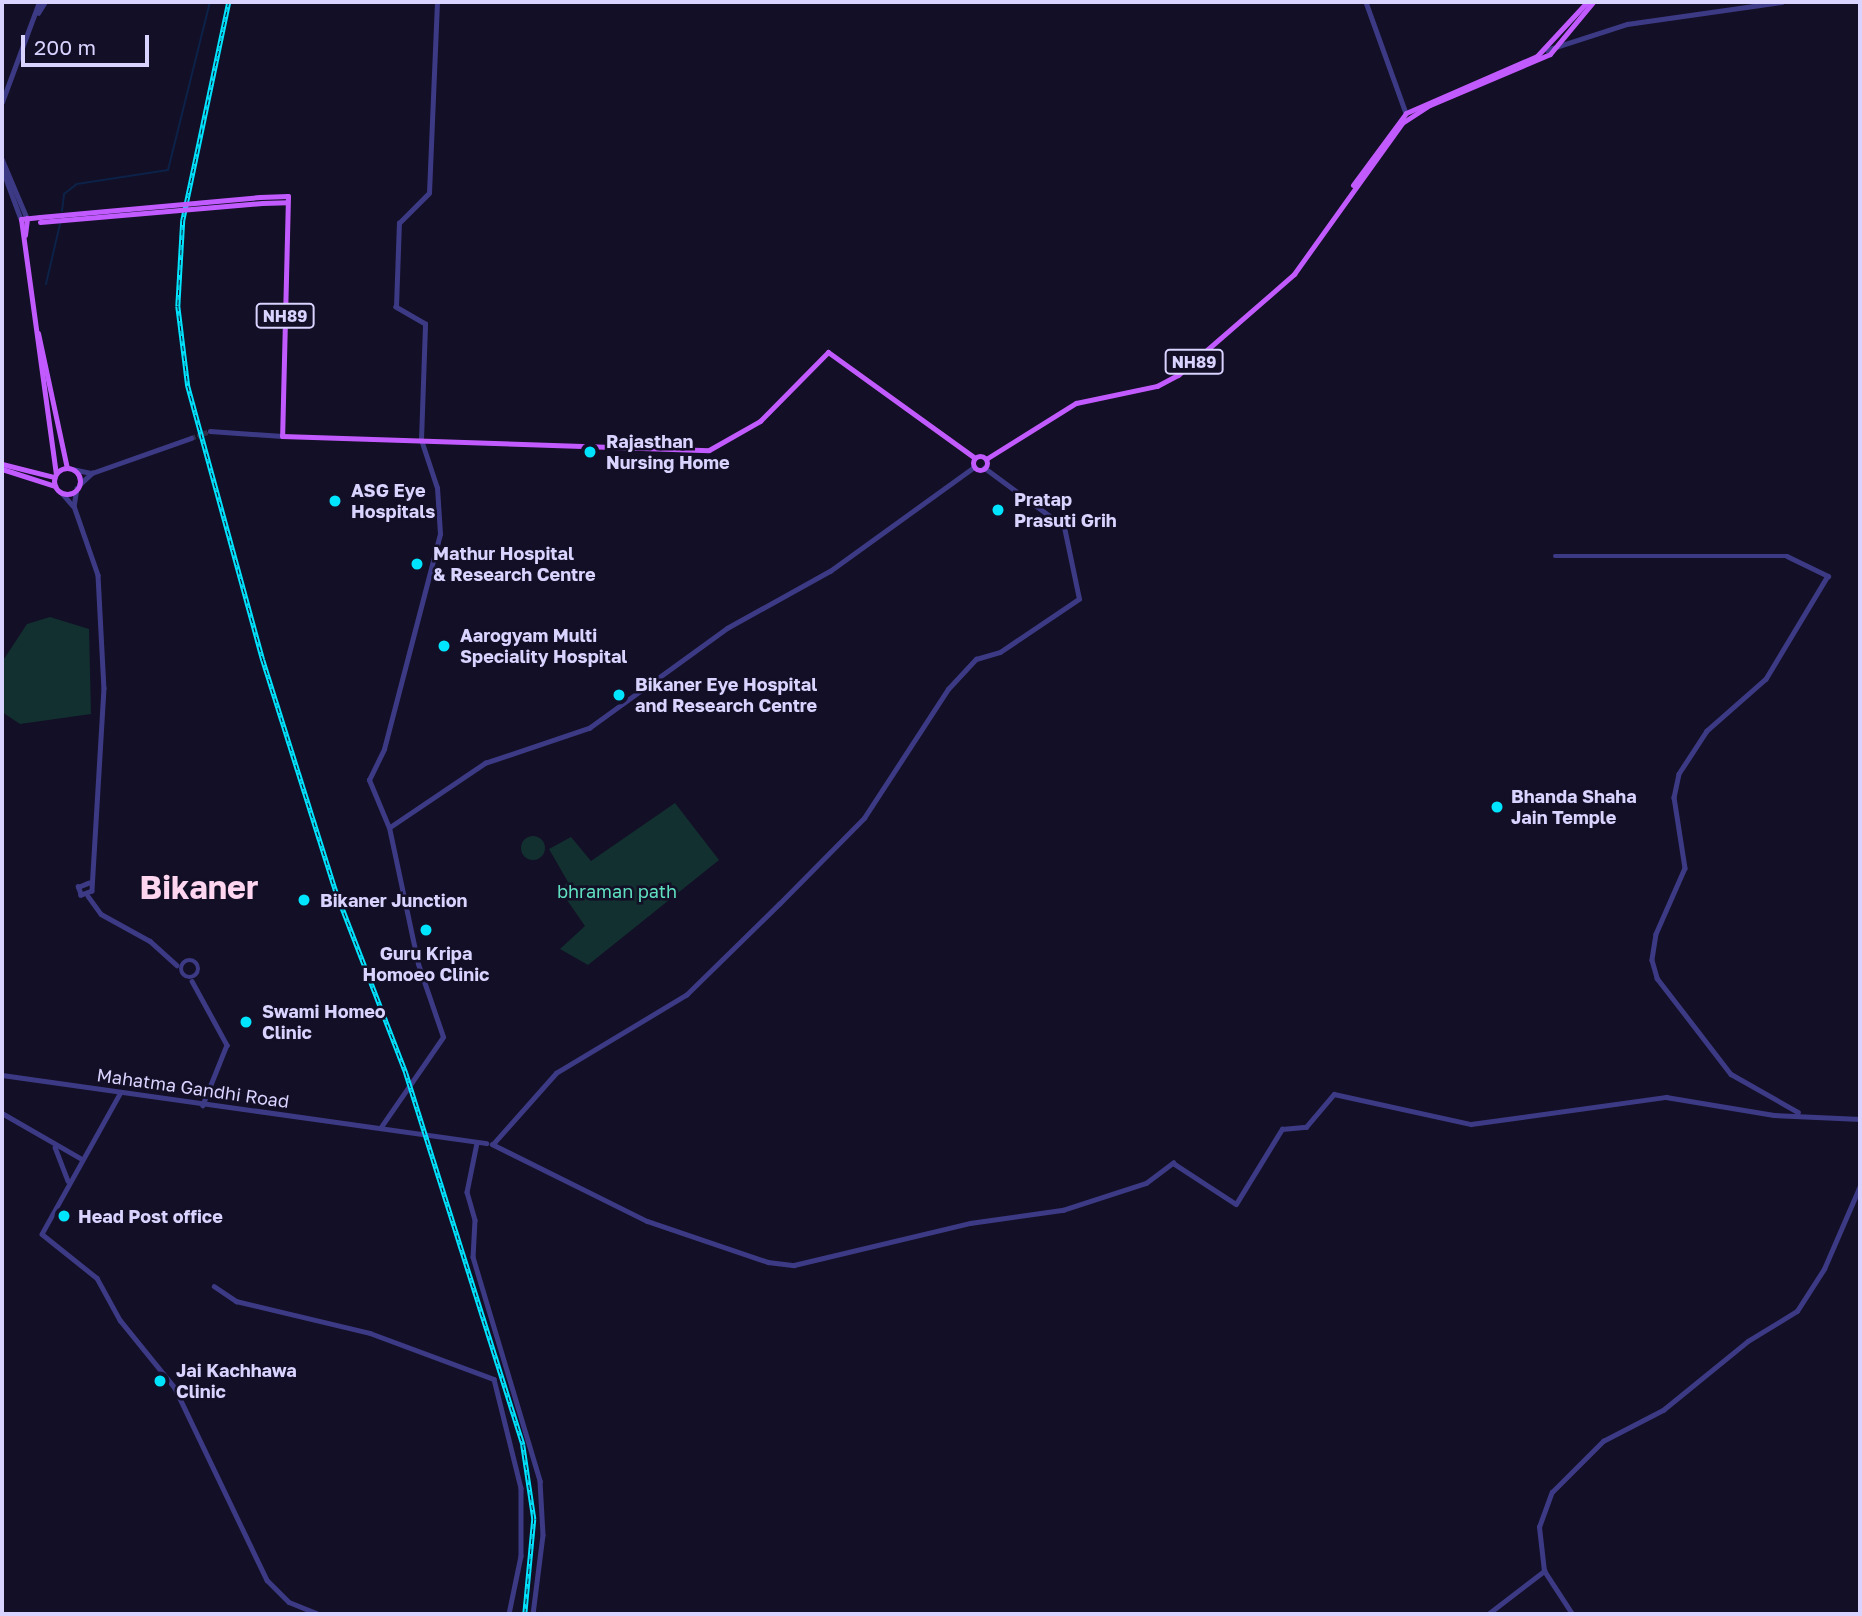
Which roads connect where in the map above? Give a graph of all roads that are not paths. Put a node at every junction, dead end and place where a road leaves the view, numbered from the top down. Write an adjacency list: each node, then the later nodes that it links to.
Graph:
1 (39, 2): 8 (street)
2 (45, 2): 8 (street)
3 (437, 2): 21 (street)
4 (1366, 2): 12 (street)
5 (1587, 2): 9 (main road)
6 (1593, 2): 10 (main road, NH89)
7 (1781, 2): 10 (street)
8 (36, 16): 11 (street)
9 (1546, 50): 10 (street); 12 (main road)
10 (1556, 50): 15 (main road, NH89)
11 (2, 102)
12 (1406, 113): 15 (main road, NH89)
13 (2, 159): 16 (street)
14 (2, 168): 16 (street)
15 (1351, 191): 23 (main road, NH89)
16 (24, 221): 17 (main road); 19 (main road, NH89, bridge)
17 (37, 331): 26 (main road); 29 (main road)
18 (210, 431): 19 (street)
19 (282, 436): 21 (main road)
20 (191, 438): 28 (street)
21 (421, 440): 22 (main road); 35 (street)
22 (975, 458): 23 (main road); 25 (main road)
23 (986, 459): 27 (main road)
24 (2, 467): 29 (main road); 30 (main road)
25 (974, 467): 27 (main road); 35 (street)
26 (70, 468): 28 (street); 29 (main road); 31 (main road)
27 (985, 468): 48 (street)
28 (92, 473): 31 (street)
29 (55, 475): 30 (main road)
30 (55, 486): 32 (main road)
31 (78, 487): 32 (main road); 33 (street)
32 (61, 492): 33 (street)
33 (74, 506): 36 (street)
34 (1555, 556): 43 (street)
35 (390, 828): 46 (street)
36 (89, 883): 37 (street); 37 (street)
37 (88, 896): 38 (street)
38 (177, 965): 39 (street); 39 (street)
39 (192, 981): 42 (street)
40 (2, 1075): 41 (street, Mahatma Gandhi Road)
41 (120, 1094): 42 (street, Mahatma Gandhi Road); 50 (street)
42 (203, 1105): 46 (street, Mahatma Gandhi Road)
43 (1798, 1112): 45 (street); 48 (street)
44 (2, 1113): 49 (street)
45 (1860, 1119)
46 (381, 1128): 47 (street, Mahatma Gandhi Road)
47 (477, 1143): 48 (street, Mahatma Gandhi Road); 59 (street)
48 (490, 1144)
49 (55, 1146): 50 (street); 51 (street)
50 (82, 1159): 51 (street)
51 (69, 1182): 55 (street)
52 (1860, 1186): 54 (street)
53 (214, 1286): 58 (street)
54 (1545, 1571): 60 (street); 61 (street)
55 (318, 1614)
56 (363, 1614): 57 (street)
57 (436, 1614)
58 (509, 1614)
59 (533, 1614)
60 (1488, 1614)
61 (1572, 1614)

